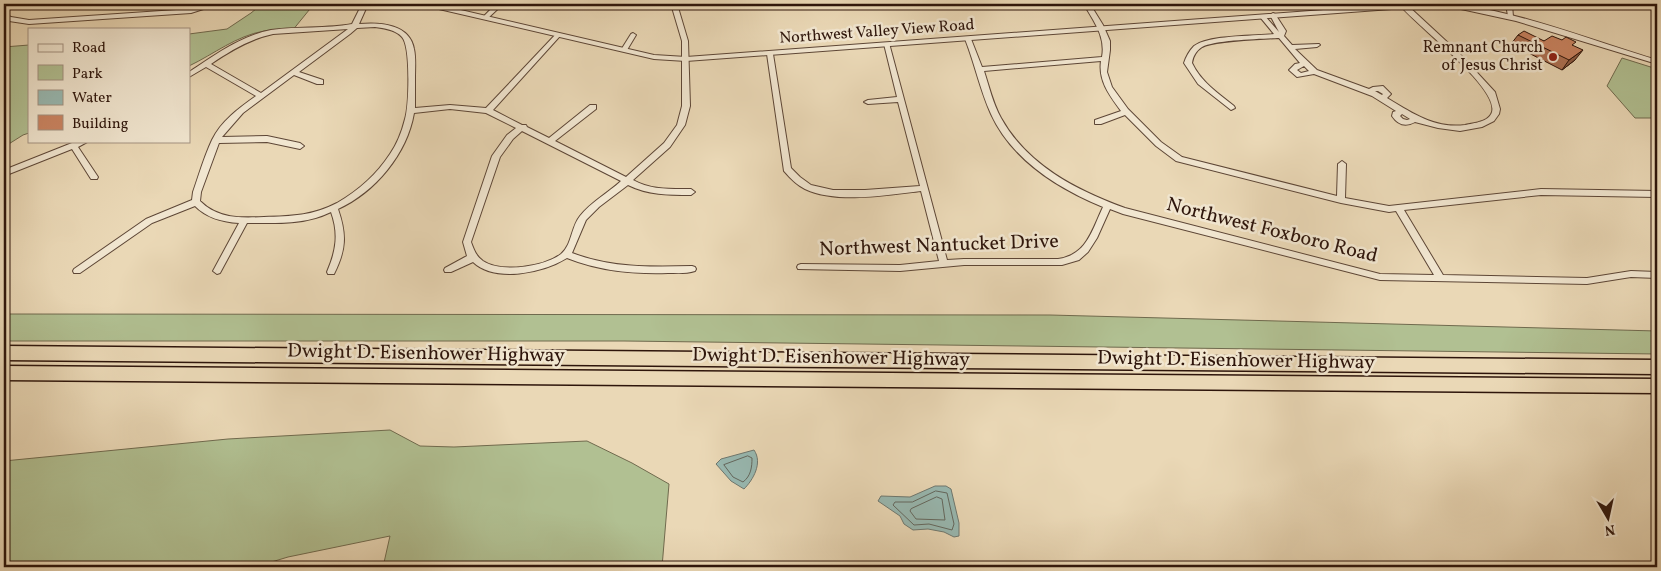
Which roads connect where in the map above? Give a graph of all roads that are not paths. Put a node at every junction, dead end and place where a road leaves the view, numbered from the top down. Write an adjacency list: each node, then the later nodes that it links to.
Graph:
1 (216, 4): 11 (street)
2 (365, 4): 16 (street)
3 (426, 4): 15 (street, Northwest Valley View Road)
4 (500, 4): 15 (street)
5 (674, 4): 27 (street)
6 (1087, 4): 17 (street)
7 (1320, 4): 10 (street)
8 (1402, 4): 10 (street, Northwest Valley View Road); 14 (street, Northwest Valley View Road); 29 (street)
9 (1509, 4): 14 (street)
10 (1326, 11): 12 (street, Northwest Valley View Road)
11 (4, 14)
12 (1273, 15): 13 (street, Northwest Valley View Road); 20 (street)
13 (1262, 16): 17 (street, Northwest Valley View Road); 20 (street)
14 (1511, 16): 30 (street, Northwest Valley View Road)
15 (485, 18): 18 (street, Northwest Valley View Road)
16 (355, 26): 32 (street); 36 (street); 44 (street)
17 (1100, 28): 21 (street, Northwest Valley View Road); 28 (street)
18 (558, 34): 25 (street, Northwest Valley View Road); 45 (street)
19 (633, 36): 25 (street)
20 (1281, 36): 24 (street); 43 (street)
21 (968, 39): 22 (street, Northwest Valley View Road); 34 (street, Northwest Foxboro Road)
22 (887, 44): 26 (street, Northwest Valley View Road); 40 (street)
23 (1318, 45): 24 (street)
24 (1289, 47): 33 (street)
25 (624, 50): 27 (street, Northwest Valley View Road)
26 (770, 54): 27 (street, Northwest Valley View Road); 58 (street)
27 (686, 59): 57 (street)
28 (1105, 59): 34 (street); 46 (street)
29 (1464, 62): 31 (street); 35 (street)
30 (1657, 62)
31 (1454, 63)
32 (206, 64): 37 (street); 39 (street)
33 (1304, 64): 35 (street); 35 (street)
34 (979, 68): 63 (street, Northwest Foxboro Road)
35 (1314, 72)
36 (295, 73): 38 (street); 39 (street)
37 (190, 74)
38 (320, 82)
39 (261, 96): 49 (street)
40 (901, 99): 41 (street); 58 (street)
41 (868, 102)
42 (593, 108): 51 (street)
43 (1232, 108)
44 (411, 111): 45 (street); 64 (street)
45 (488, 111): 48 (street)
46 (1127, 112): 47 (street); 61 (street)
47 (1098, 122)
48 (523, 128): 51 (street); 68 (street)
49 (216, 140): 52 (street); 62 (street)
50 (82, 142): 53 (street)
51 (549, 142): 57 (street)
52 (300, 146)
53 (74, 147): 55 (street); 56 (street)
54 (1342, 164): 61 (street)
55 (4, 173)
56 (94, 177)
57 (626, 181): 59 (street); 67 (street)
58 (924, 188): 69 (street)
59 (691, 192)
60 (1657, 194): 65 (street)
61 (1341, 200): 65 (street)
62 (196, 202): 66 (street); 73 (street)
63 (1108, 206): 69 (street, Northwest Nantucket Drive); 77 (street, Northwest Foxboro Road)
64 (334, 209): 66 (street); 75 (street)
65 (1399, 209): 77 (street)
66 (244, 220): 74 (street)
67 (566, 254): 68 (street); 71 (street)
68 (472, 258): 72 (street)
69 (944, 264): 70 (street, Northwest Nantucket Drive)
70 (801, 267)
71 (692, 269)
72 (448, 270)
73 (77, 271)
74 (216, 271)
75 (331, 272)
76 (1657, 276): 77 (street, Northwest Foxboro Road)
77 (1441, 279)
78 (4, 353): 79 (highway, Dwight D. Eisenhower Highway)
79 (1657, 367)
80 (4, 373): 81 (highway, Dwight D. Eisenhower Highway)
81 (1657, 386)

